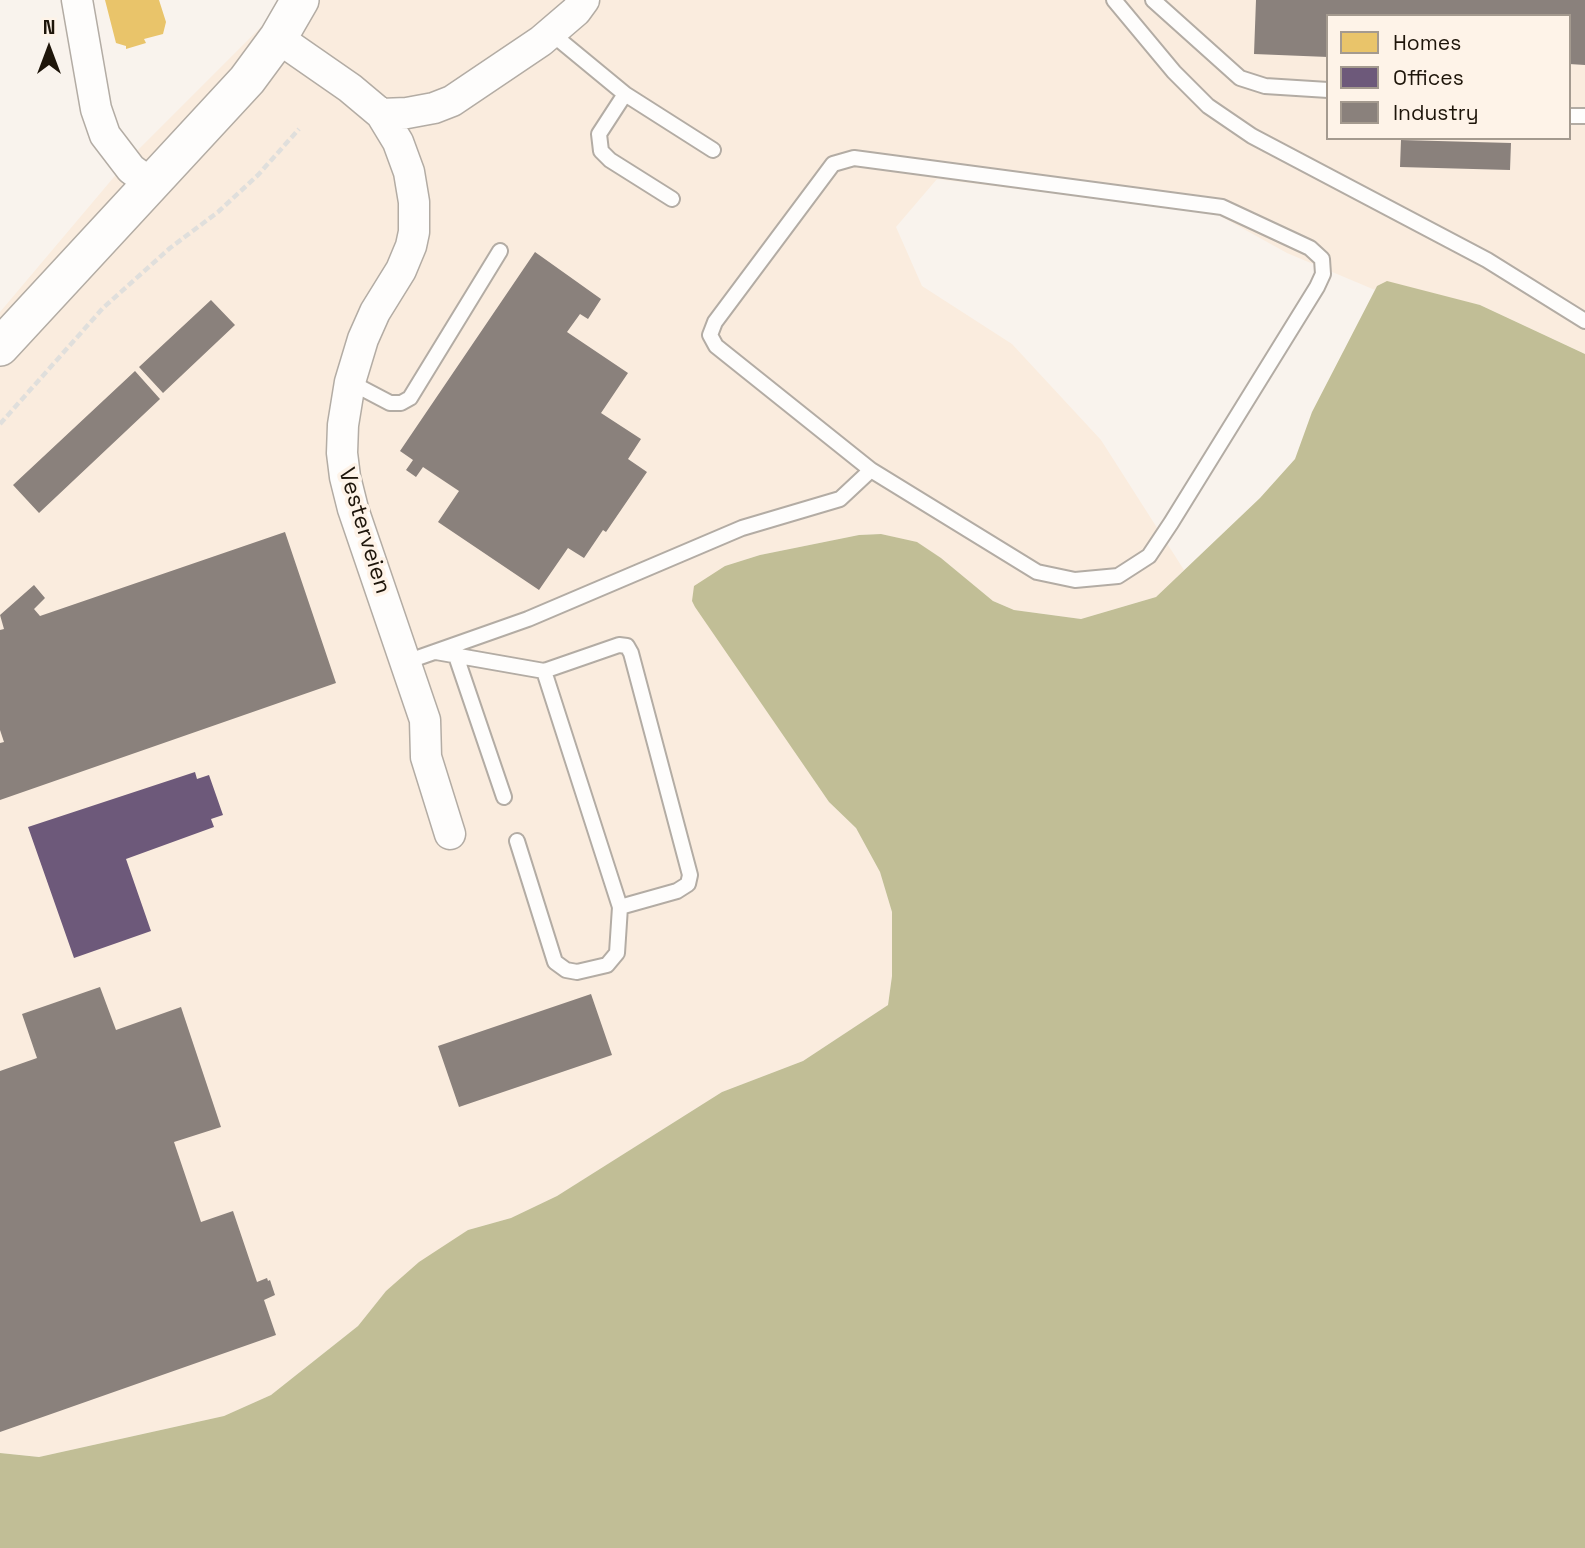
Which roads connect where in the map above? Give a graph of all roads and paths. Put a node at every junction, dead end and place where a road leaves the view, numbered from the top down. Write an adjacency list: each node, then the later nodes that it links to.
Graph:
1 (77, 0): 13 (street)
2 (300, 0): 7 (street)
3 (584, 0): 6 (street)
4 (1115, 0): 16 (lane)
5 (1153, 0): 8 (lane)
6 (551, 33): 9 (lane); 10 (street)
7 (278, 38): 10 (street, Vesterveien); 13 (street)
8 (1326, 90)
9 (625, 94): 12 (lane); 14 (lane)
10 (381, 114): 18 (street, Vesterveien)
11 (299, 130): 19 (path)
12 (713, 150)
13 (150, 183): 17 (street)
14 (672, 199)
15 (499, 251): 18 (lane)
16 (1585, 321)
17 (0, 347)
18 (350, 382): 23 (street, Vesterveien)
19 (0, 424)
20 (871, 470): 20 (lane); 21 (lane)
21 (434, 652): 22 (lane); 23 (lane)
22 (456, 656): 24 (lane); 25 (lane)
23 (406, 662): 26 (street, Vesterveien)
24 (544, 671): 28 (lane); 28 (lane)
25 (504, 797)
26 (450, 834)
27 (517, 841): 28 (lane)
28 (620, 907)

